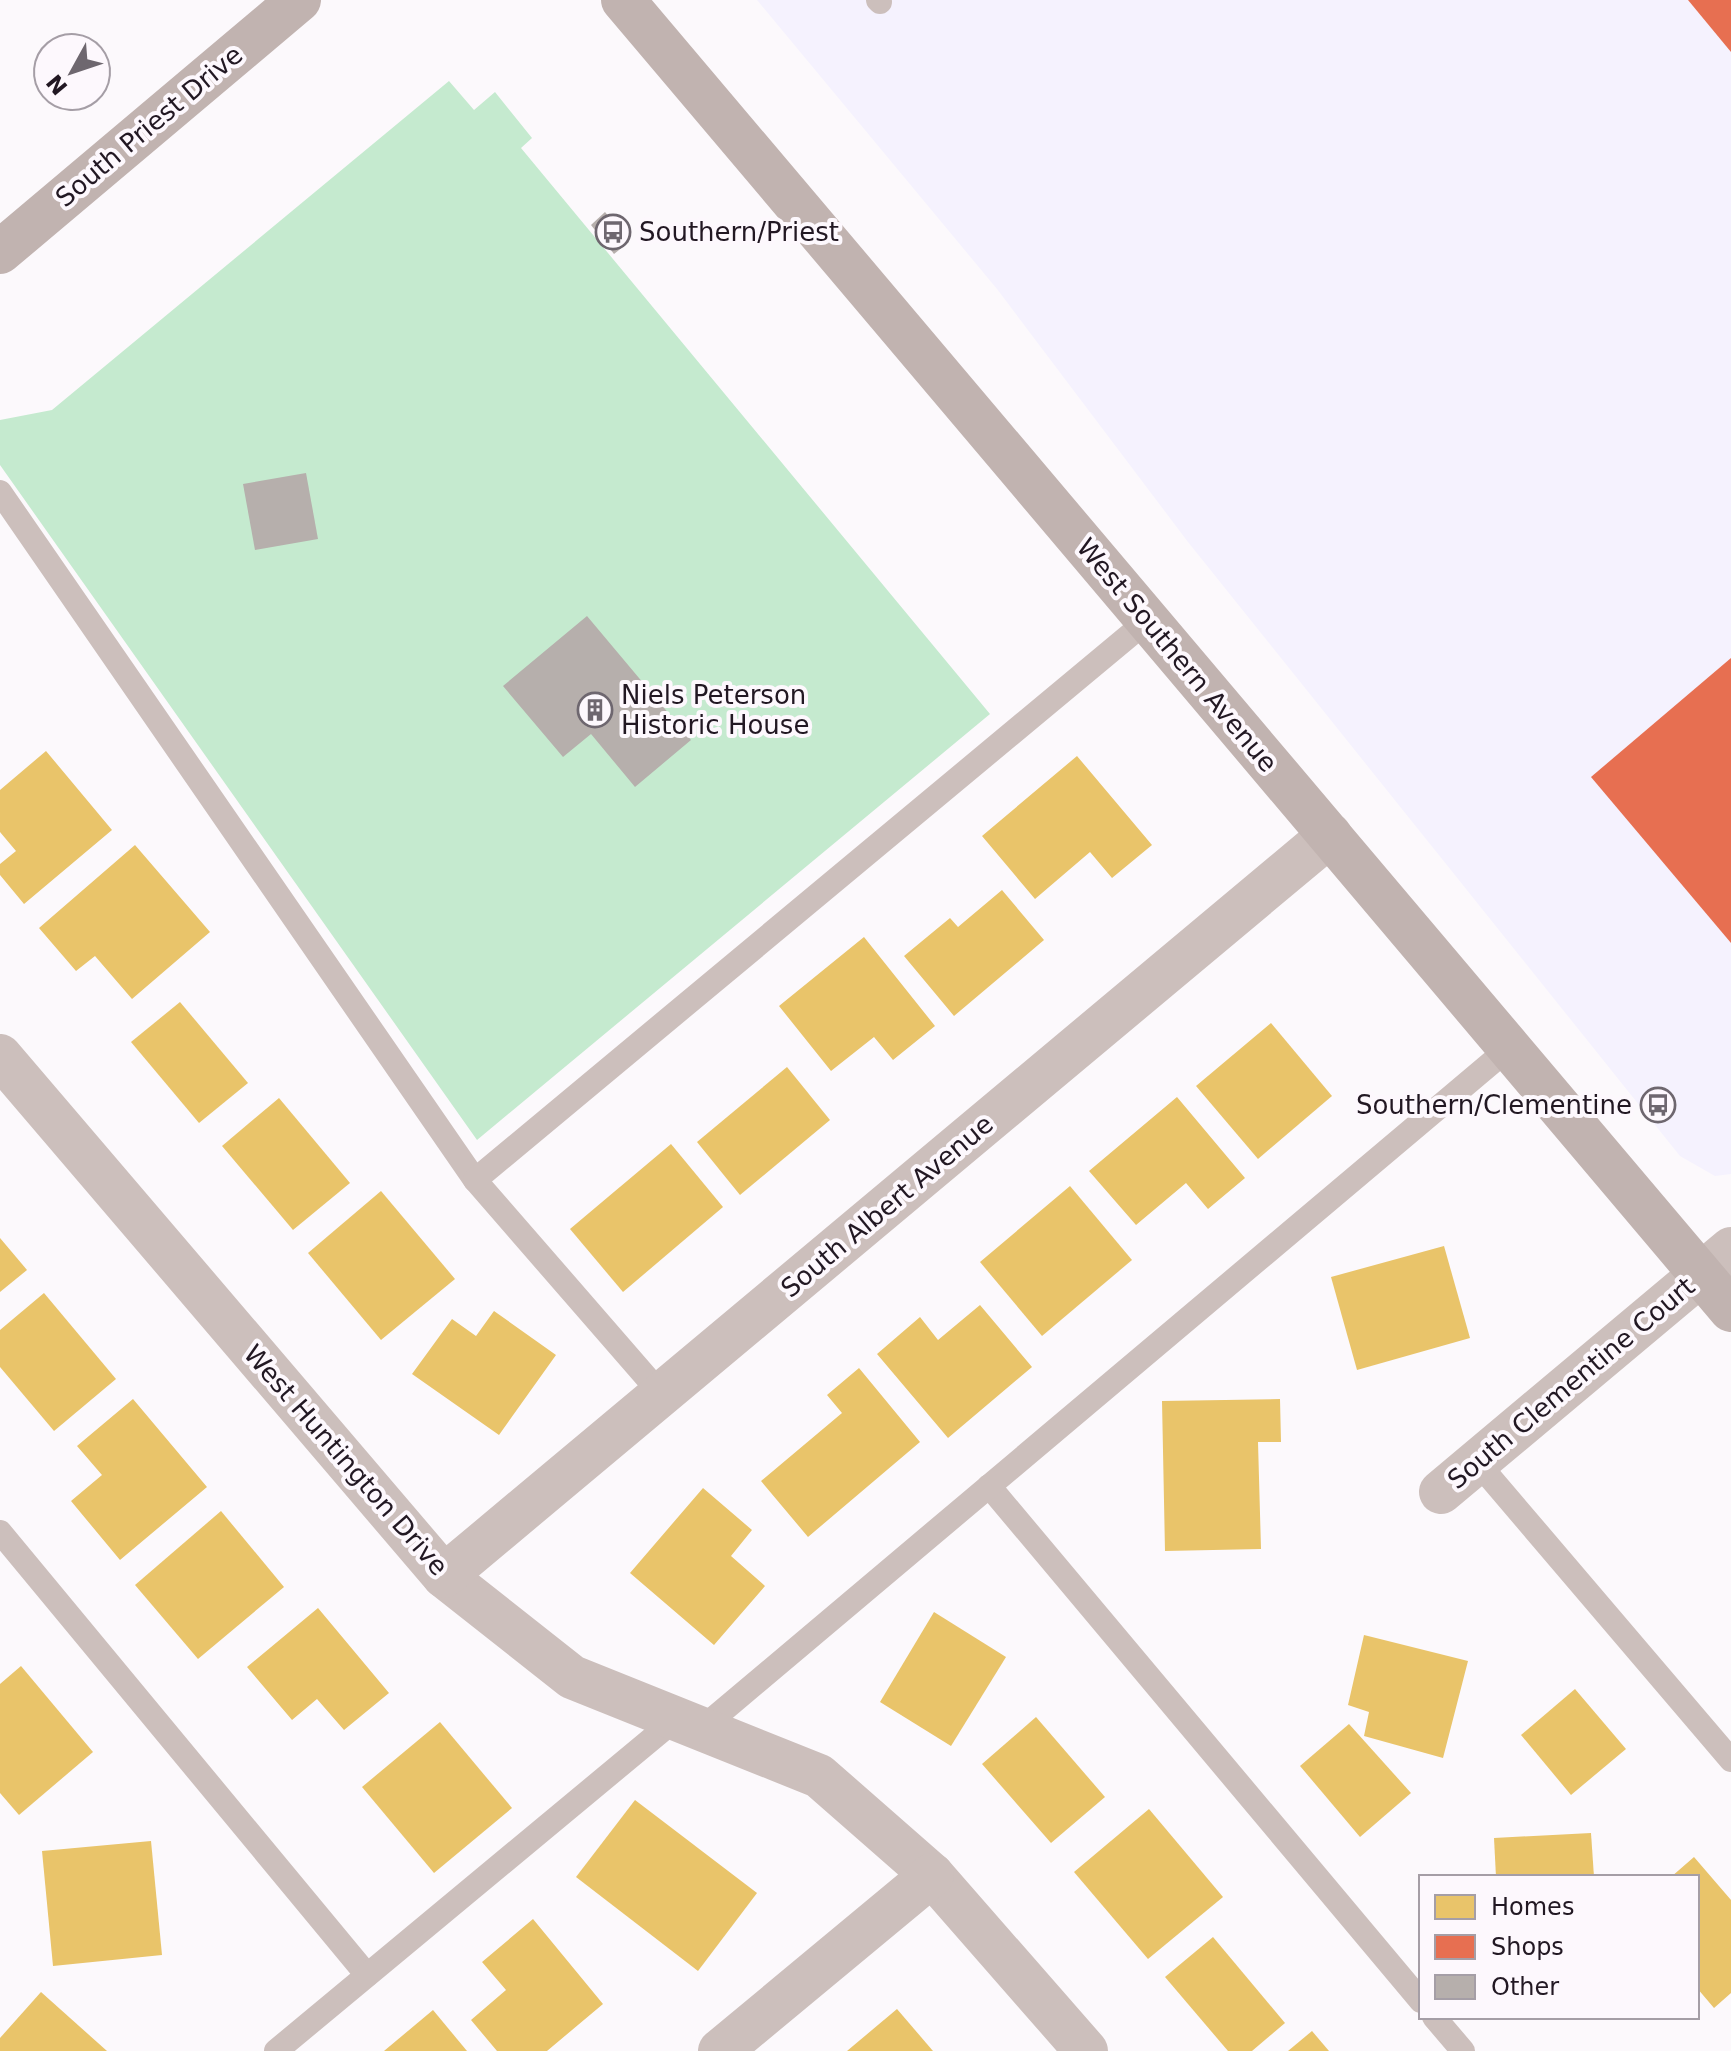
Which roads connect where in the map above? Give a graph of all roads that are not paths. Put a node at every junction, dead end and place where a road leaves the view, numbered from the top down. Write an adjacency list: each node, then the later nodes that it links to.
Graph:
1 (299, 0): 3 (main road, South Priest Drive)
2 (623, 0): 5 (main road, West Southern Avenue)
3 (0, 252)
4 (0, 492): 9 (lane)
5 (1148, 620): 6 (main road, West Southern Avenue); 9 (lane)
6 (1330, 835): 7 (main road, West Southern Avenue); 12 (street, South Albert Avenue)
7 (1509, 1048): 10 (main road, West Southern Avenue); 14 (lane)
8 (0, 1056): 17 (street, West Huntington Drive)
9 (475, 1180): 12 (lane)
10 (1716, 1262): 11 (main road, West Southern Avenue); 13 (street, South Clementine Court)
11 (1731, 1310)
12 (661, 1394): 17 (street, South Albert Avenue)
13 (1477, 1462): 15 (street, South Clementine Court); 19 (lane)
14 (989, 1486): 18 (lane); 22 (lane)
15 (1441, 1492)
16 (0, 1532): 21 (lane)
17 (444, 1576): 18 (street, West Huntington Drive)
18 (689, 1724): 20 (street, West Huntington Drive); 21 (lane)
19 (1731, 1760)
20 (932, 1875): 25 (street); 26 (street, West Huntington Drive)
21 (367, 1975): 24 (lane)
22 (1419, 1999)
23 (1436, 2019): 27 (lane)
24 (276, 2051)
25 (720, 2051)
26 (1086, 2051)
27 (1463, 2051)

